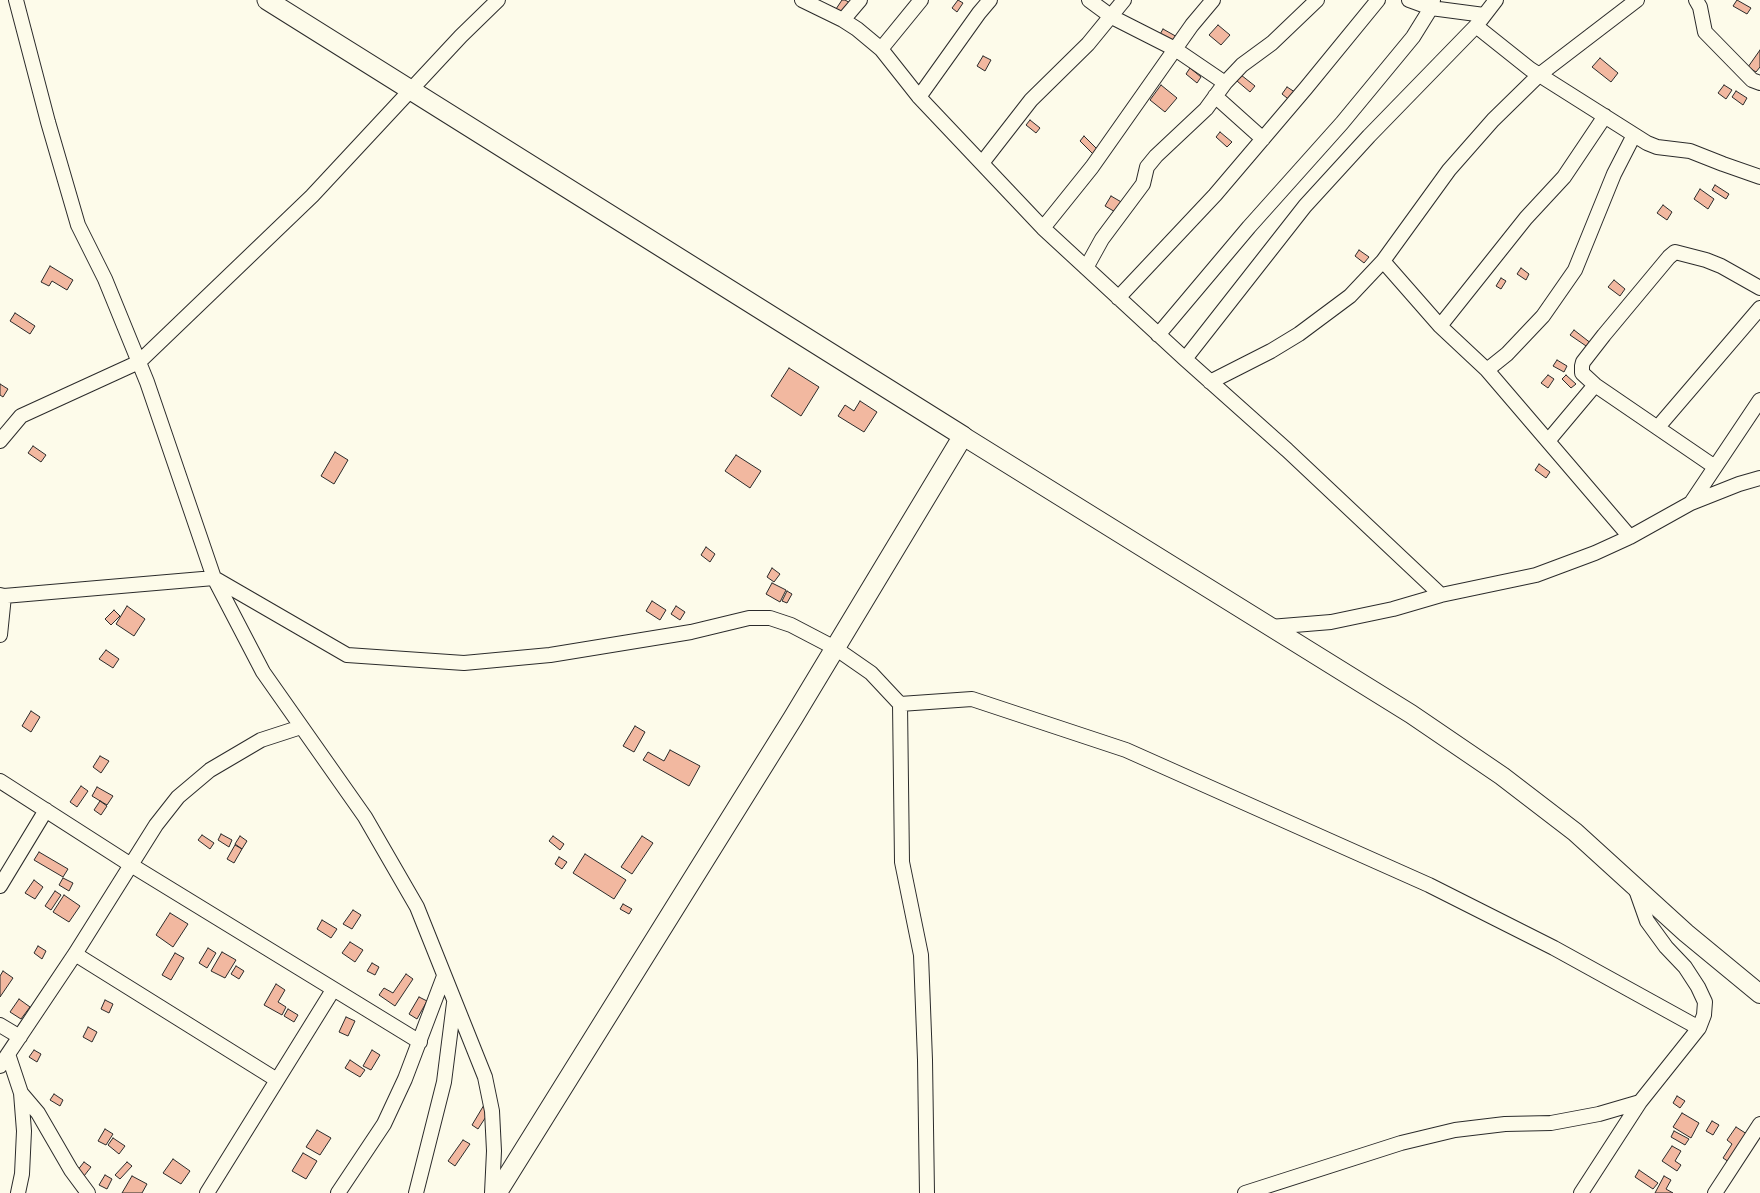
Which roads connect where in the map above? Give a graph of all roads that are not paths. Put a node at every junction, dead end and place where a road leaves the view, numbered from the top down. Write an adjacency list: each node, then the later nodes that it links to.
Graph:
1 (16, 0): 43 (street)
2 (268, 0): 26 (main road)
3 (498, 0): 26 (street)
4 (802, 0): 19 (street)
5 (860, 0): 19 (street)
6 (921, 0): 21 (street)
7 (990, 0): 28 (street)
8 (1089, 0): 18 (street)
9 (1124, 0): 18 (street)
10 (1213, 0): 22 (street)
11 (1317, 0): 24 (street)
12 (1378, 0): 31 (street)
13 (1409, 0): 17 (street)
14 (1496, 0): 20 (street)
15 (1637, 0): 23 (street)
16 (1696, 0): 25 (street)
17 (1432, 4): 20 (street); 41 (street)
18 (1112, 17): 22 (street); 32 (street)
19 (843, 20): 21 (street)
20 (1480, 21): 23 (street); 42 (street)
21 (881, 49): 28 (street)
22 (1175, 49): 24 (street); 34 (street)
23 (1539, 75): 29 (street); 35 (street)
24 (1225, 83): 27 (street)
25 (1760, 83)
26 (410, 89): 43 (street); 49 (main road)
27 (1215, 96): 31 (street); 36 (street)
28 (919, 97): 32 (street)
29 (1605, 116): 30 (street); 40 (street)
30 (1634, 135): 33 (street); 44 (street)
31 (1263, 139): 38 (street)
32 (982, 163): 34 (street)
33 (1760, 177)
34 (1043, 228): 36 (street)
35 (1383, 261): 40 (street); 45 (street)
36 (1086, 268): 38 (street)
37 (1760, 288): 46 (street)
38 (1118, 298): 41 (street)
39 (1760, 308): 48 (street)
40 (1440, 326): 44 (street)
41 (1158, 335): 42 (street)
42 (1185, 359): 45 (street)
43 (139, 362): 50 (street); 56 (street)
44 (1487, 370): 51 (street)
45 (1210, 382): 58 (street)
46 (1595, 385): 48 (street); 51 (street)
47 (1760, 400): 52 (street)
48 (1658, 427): 52 (street)
49 (963, 436): 59 (street); 61 (main road)
50 (0, 441)
51 (1548, 441): 55 (street)
52 (1715, 466): 54 (street)
53 (1760, 478): 54 (street)
54 (1692, 503): 55 (street)
55 (1630, 537): 58 (street)
56 (214, 578): 57 (street); 61 (street); 63 (street)
57 (2, 595): 60 (street)
58 (1442, 595): 59 (street)
59 (1270, 626): 68 (street)
60 (0, 635)
61 (836, 648): 62 (street); 89 (main road)
62 (900, 704): 75 (street); 90 (street)
63 (301, 727): 66 (street); 70 (street)
64 (0, 781): 65 (street)
65 (46, 810): 66 (street); 67 (street)
66 (131, 865): 69 (street); 71 (street)
67 (0, 886)
68 (1634, 886): 72 (street); 75 (street)
69 (75, 954): 76 (street); 79 (street)
70 (444, 976): 73 (street); 77 (street)
71 (333, 990): 77 (street); 79 (street)
72 (1760, 994)
73 (454, 1000): 87 (street); 88 (street)
74 (0, 1025): 76 (street)
75 (1700, 1028): 81 (street)
76 (20, 1037): 78 (street)
77 (420, 1042): 86 (street)
78 (4, 1060): 80 (street)
79 (277, 1080): 85 (street)
80 (21, 1092): 83 (street); 84 (street)
81 (1640, 1102): 91 (street); 92 (street)
82 (1760, 1124): 93 (street)
83 (18, 1193)
84 (88, 1193)
85 (206, 1193)
86 (338, 1193)
87 (416, 1193)
88 (492, 1193)
89 (497, 1193)
90 (927, 1193)
91 (1245, 1193)
92 (1581, 1193)
93 (1715, 1193)

